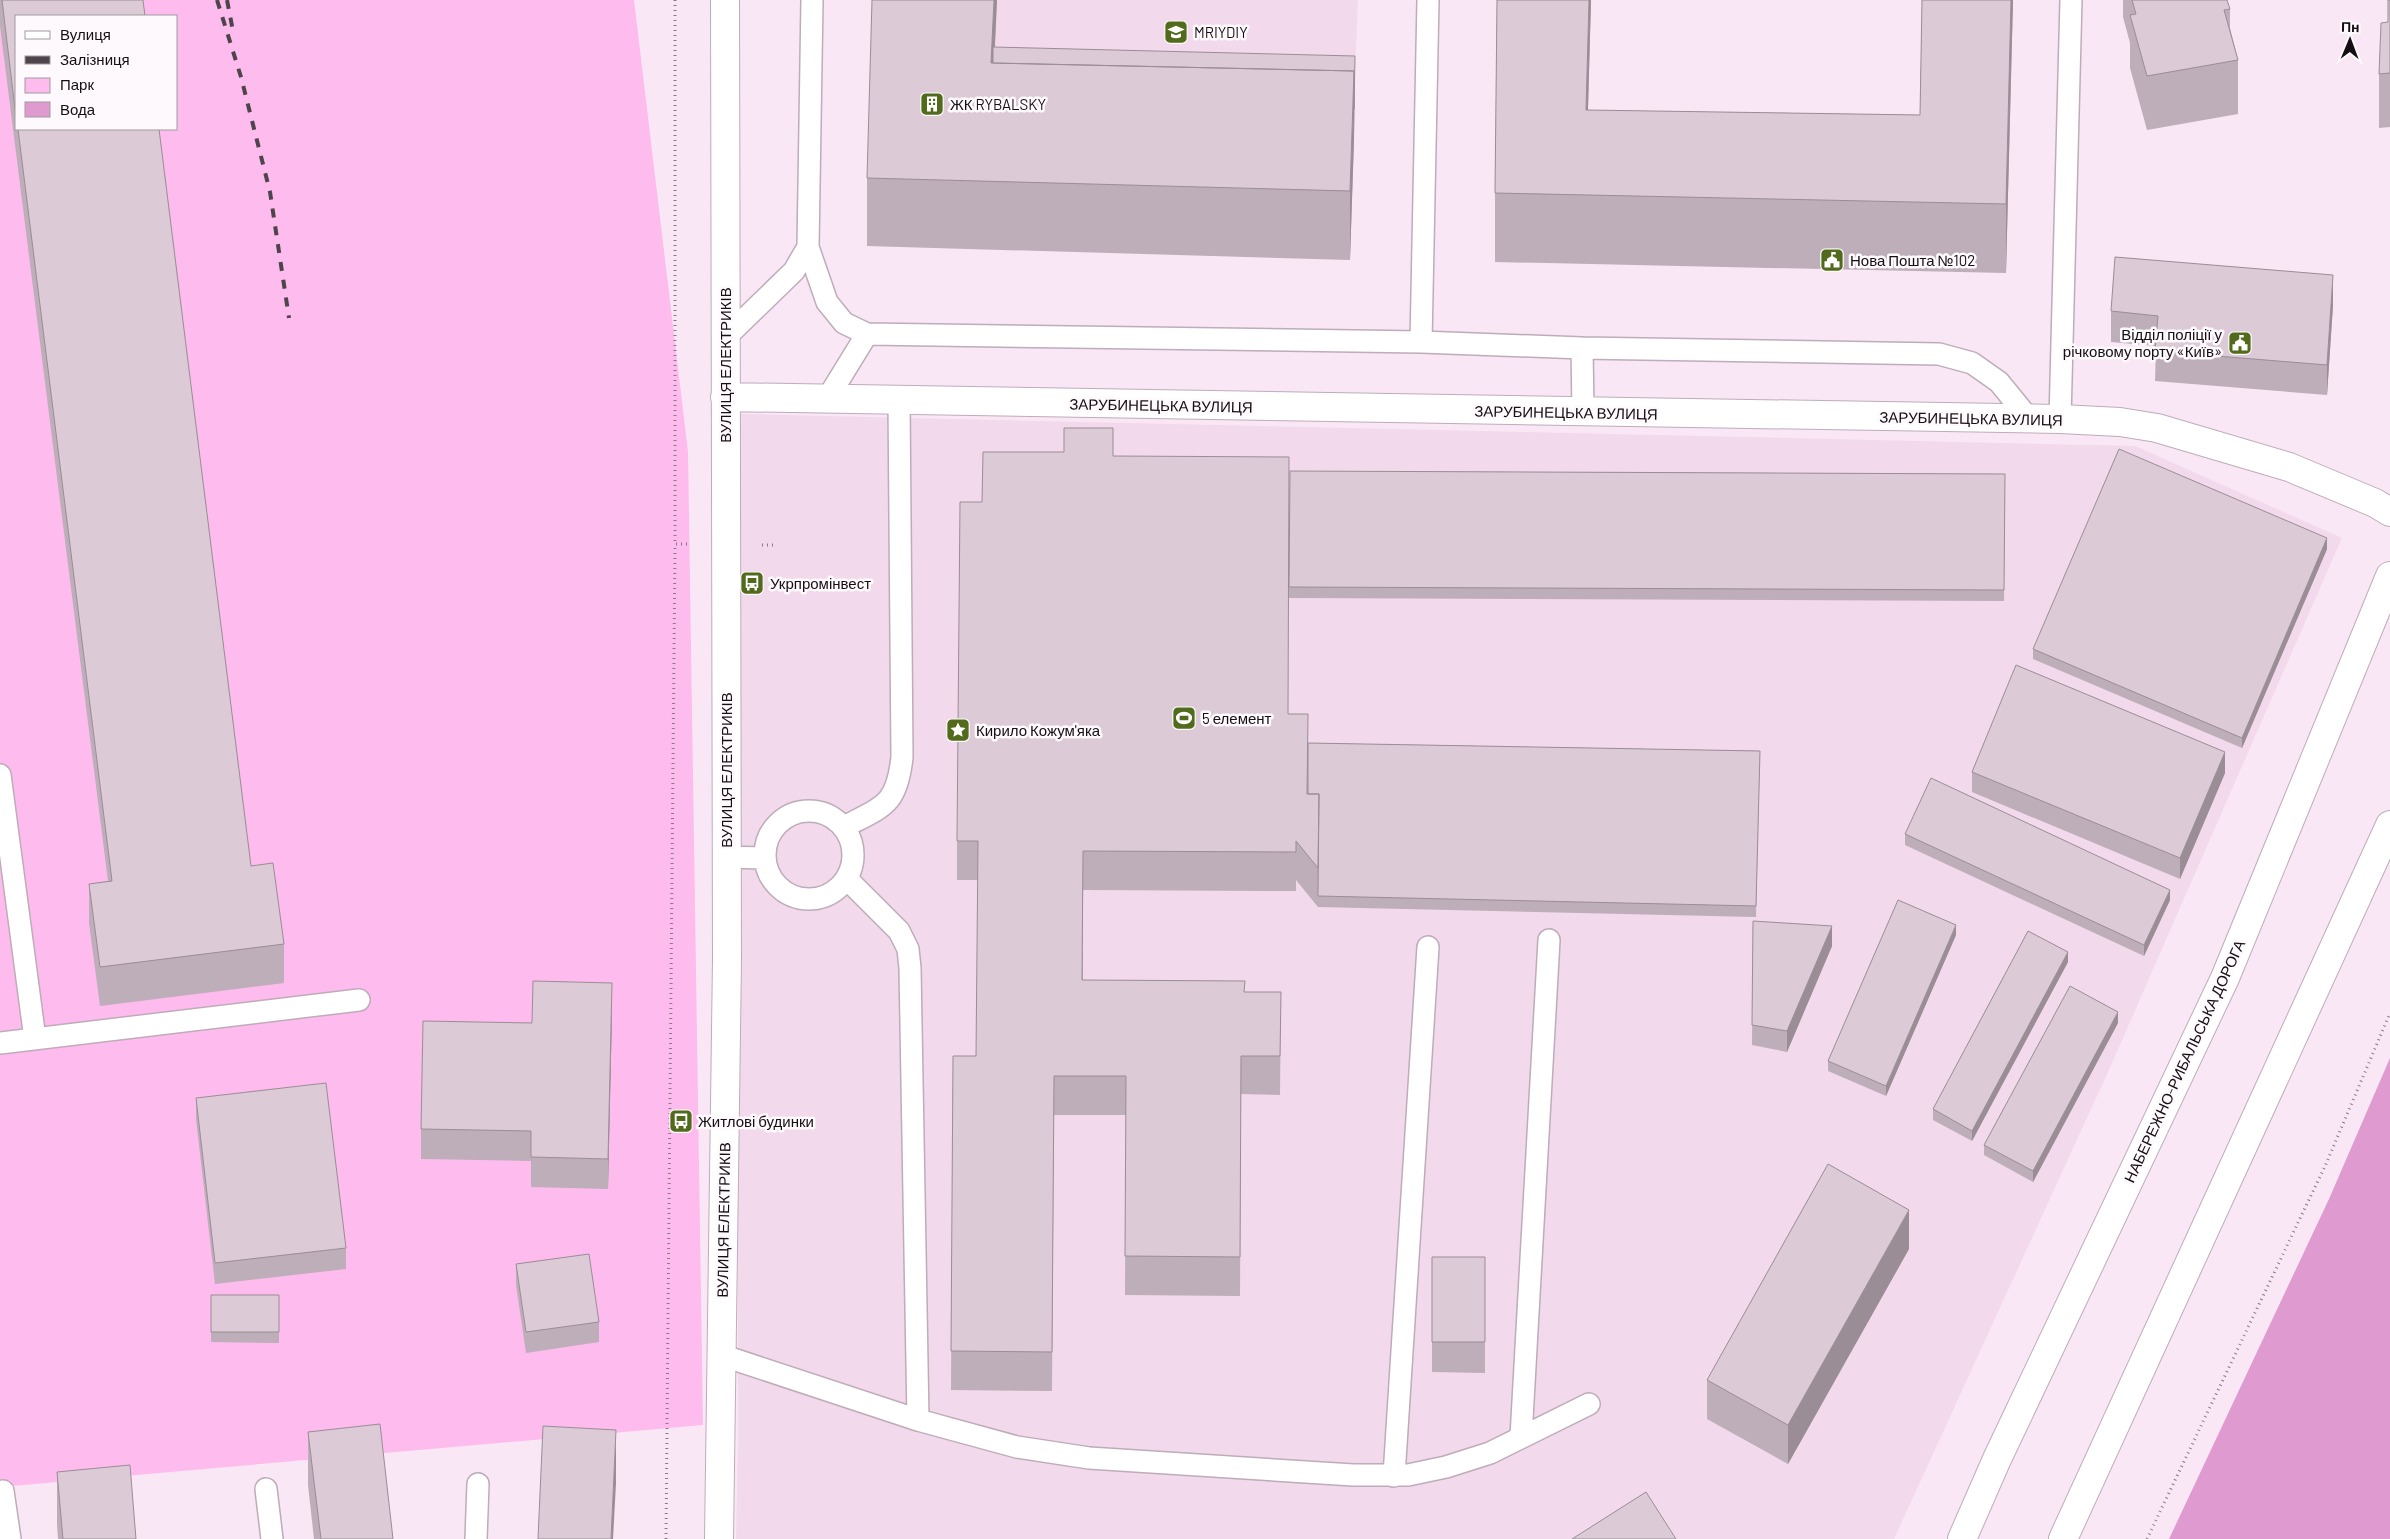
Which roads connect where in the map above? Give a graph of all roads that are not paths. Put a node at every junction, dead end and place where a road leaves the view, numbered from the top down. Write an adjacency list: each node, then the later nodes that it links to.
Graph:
1 (725, 0): 7 (street, ВУЛИЦЯ ЕЛЕКТРИКІВ)
2 (812, 0): 5 (lane)
3 (1428, 0): 8 (lane)
4 (2071, 0): 14 (lane)
5 (808, 247): 6 (lane); 7 (lane)
6 (867, 334): 8 (lane); 11 (lane)
7 (726, 338): 10 (street, ВУЛИЦЯ ЕЛЕКТРИКІВ)
8 (1420, 342): 9 (lane)
9 (1582, 348): 13 (lane); 15 (lane)
10 (726, 397): 11 (street, ЗАРУБИНЕЦЬКА ВУЛИЦЯ); 21 (street, ВУЛИЦЯ ЕЛЕКТРИКІВ)
11 (827, 399): 12 (street, ЗАРУБИНЕЦЬКА ВУЛИЦЯ)
12 (899, 400): 13 (street, ЗАРУБИНЕЦЬКА ВУЛИЦЯ); 20 (lane)
13 (1582, 412): 15 (street, ЗАРУБИНЕЦЬКА ВУЛИЦЯ)
14 (2060, 419): 15 (street, ЗАРУБИНЕЦЬКА ВУЛИЦЯ); 16 (street, ЗАРУБИНЕЦЬКА ВУЛИЦЯ)
15 (2029, 420)
16 (2390, 512)
17 (2390, 576): 41 (street, НАБЕРЕЖНО-РИБАЛЬСЬКА ДОРОГА)
18 (0, 775): 27 (lane)
19 (2390, 825): 42 (street)
20 (844, 827): 22 (lane); 23 (lane)
21 (726, 857): 22 (lane); 29 (street, ВУЛИЦЯ ЕЛЕКТРИКІВ)
22 (765, 858): 23 (lane)
23 (847, 879): 31 (lane)
24 (1550, 940): 32 (lane)
25 (1428, 946): 33 (lane)
26 (359, 1000): 27 (lane)
27 (35, 1039): 28 (lane)
28 (0, 1043)
29 (721, 1355): 31 (lane); 40 (street, ВУЛИЦЯ ЕЛЕКТРИКІВ)
30 (1589, 1404): 32 (lane)
31 (918, 1420): 33 (lane)
32 (1521, 1437): 33 (lane)
33 (1394, 1476)
34 (478, 1484): 39 (lane)
35 (266, 1489): 38 (lane)
36 (3, 1490): 37 (lane)
37 (10, 1539)
38 (272, 1539)
39 (476, 1539)
40 (719, 1539)
41 (1962, 1539)
42 (2063, 1539)

